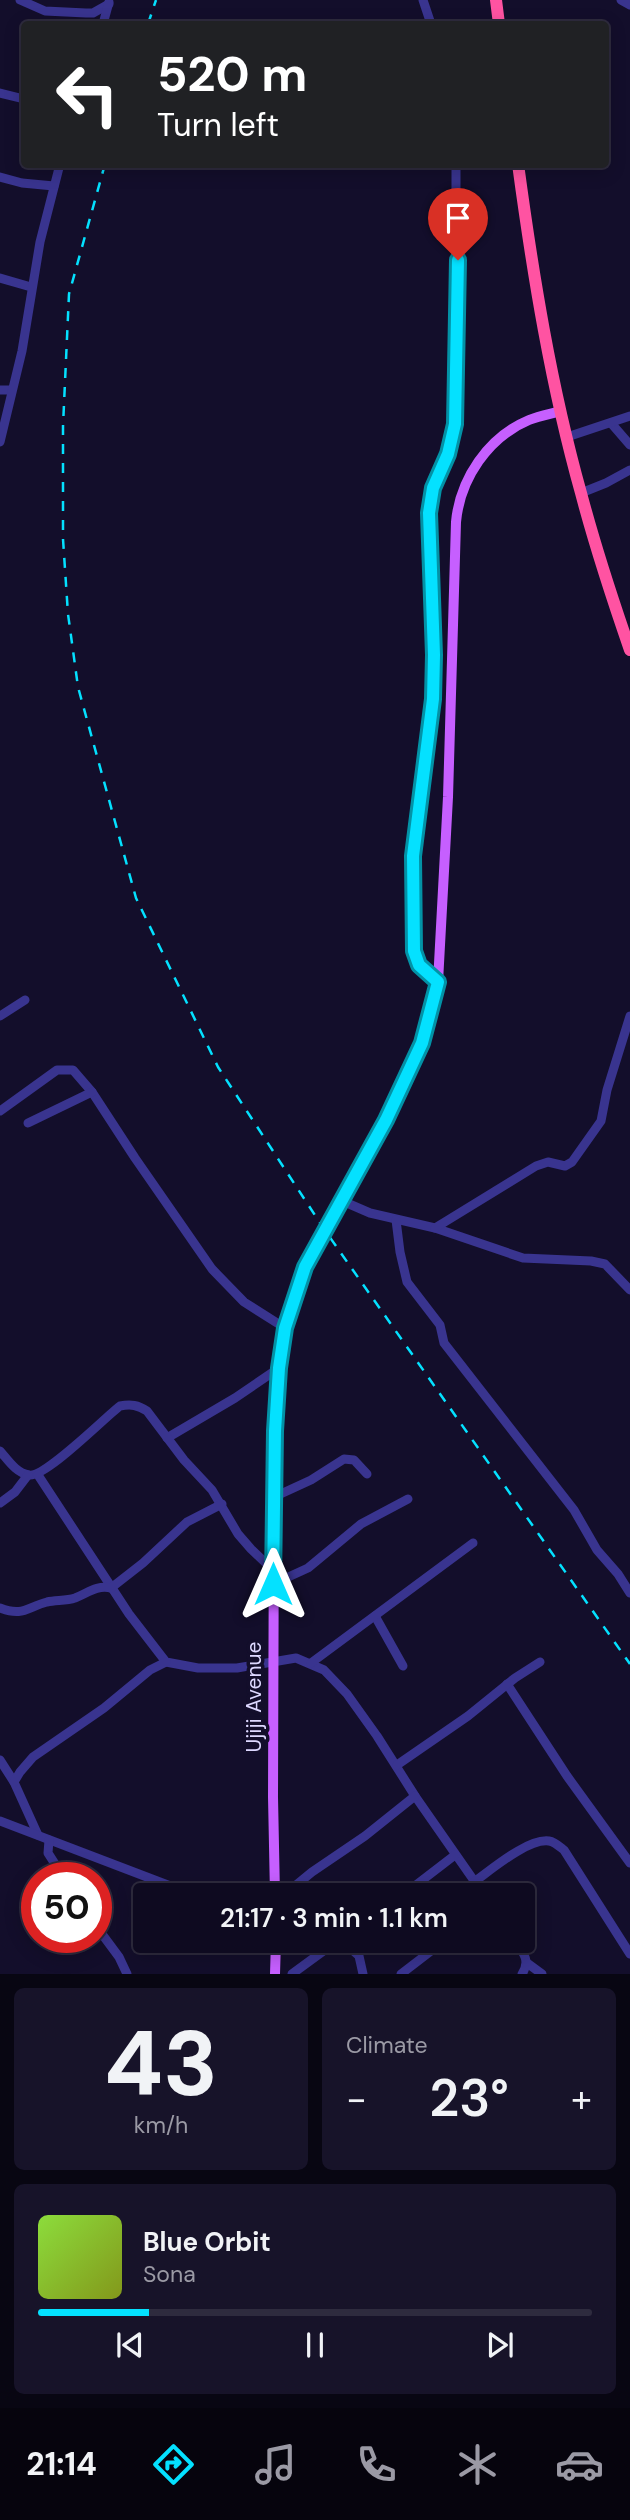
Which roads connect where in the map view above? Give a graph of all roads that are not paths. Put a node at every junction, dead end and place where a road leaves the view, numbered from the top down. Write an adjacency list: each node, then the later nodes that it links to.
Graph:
1 (20, 0): 4 (street)
2 (423, 0): 6 (street)
3 (496, 0): 7 (highway)
4 (109, 2): 5 (street)
5 (104, 21)
6 (429, 21)
7 (499, 21)
8 (0, 93): 9 (street)
9 (21, 98)
10 (59, 168): 14 (street)
11 (456, 168): 28 (street)
12 (519, 168): 19 (highway)
13 (0, 177): 14 (street)
14 (54, 186): 16 (street)
15 (0, 278): 16 (street)
16 (31, 287): 18 (street)
17 (0, 390): 18 (street)
18 (11, 390): 23 (street)
19 (561, 411): 22 (highway); 28 (main road, Ujiji Avenue)
20 (630, 416): 21 (street)
21 (611, 423): 22 (street); 24 (street)
22 (567, 437): 26 (highway)
23 (0, 442)
24 (630, 445)
25 (630, 470): 26 (street)
26 (580, 493): 27 (highway)
27 (630, 650)
28 (438, 982): 35 (main road, Ujiji Avenue)
29 (25, 1000): 30 (street)
30 (0, 1016)
31 (630, 1016): 37 (street)
32 (92, 1092): 33 (street); 34 (street); 39 (street)
33 (0, 1111)
34 (27, 1123)
35 (340, 1200): 36 (street); 39 (main road, Ujiji Avenue)
36 (396, 1220): 37 (street); 53 (street)
37 (435, 1228): 38 (street)
38 (630, 1290)
39 (285, 1328): 40 (main road, Ujiji Avenue)
40 (279, 1368): 41 (street); 45 (main road, Ujiji Avenue)
41 (167, 1438): 44 (street); 48 (street)
42 (0, 1451): 44 (street)
43 (367, 1474): 45 (street)
44 (33, 1475): 47 (street); 52 (street)
45 (274, 1497): 50 (main road, Ujiji Avenue)
46 (408, 1499): 51 (street)
47 (0, 1503)
48 (222, 1504): 50 (street); 52 (street)
49 (473, 1543): 55 (street)
50 (273, 1570): 51 (main road, Ujiji Avenue)
51 (273, 1584): 56 (main road, Ujiji Avenue)
52 (111, 1588): 54 (street); 57 (street)
53 (630, 1593)
54 (0, 1608)
55 (376, 1616): 59 (street); 60 (street)
56 (274, 1660): 57 (street); 59 (street); 74 (main road, Ujiji Avenue)
57 (166, 1662): 64 (street)
58 (540, 1662): 61 (street)
59 (312, 1663): 63 (street)
60 (403, 1666)
61 (507, 1684): 63 (street); 71 (street)
62 (0, 1760): 64 (street)
63 (397, 1765): 65 (street)
64 (14, 1782): 67 (street)
65 (415, 1796): 69 (street); 75 (street)
66 (0, 1821): 67 (street)
67 (38, 1835): 68 (street)
68 (49, 1840): 70 (street); 73 (street)
69 (455, 1855): 72 (street); 76 (street)
70 (54, 1862)
71 (630, 1863)
72 (474, 1881): 83 (street)
73 (165, 1883)
74 (275, 1883)
75 (299, 1883)
76 (419, 1883)
77 (112, 1948): 85 (street)
78 (276, 1953): 86 (main road)
79 (323, 1953): 87 (street)
80 (355, 1953): 88 (street)
81 (428, 1953): 89 (street)
82 (522, 1953): 84 (street)
83 (630, 1954)
84 (527, 1963): 90 (street); 91 (street)
85 (127, 1974)
86 (275, 1974)
87 (292, 1974)
88 (363, 1974)
89 (401, 1974)
90 (522, 1974)
91 (542, 1974)

